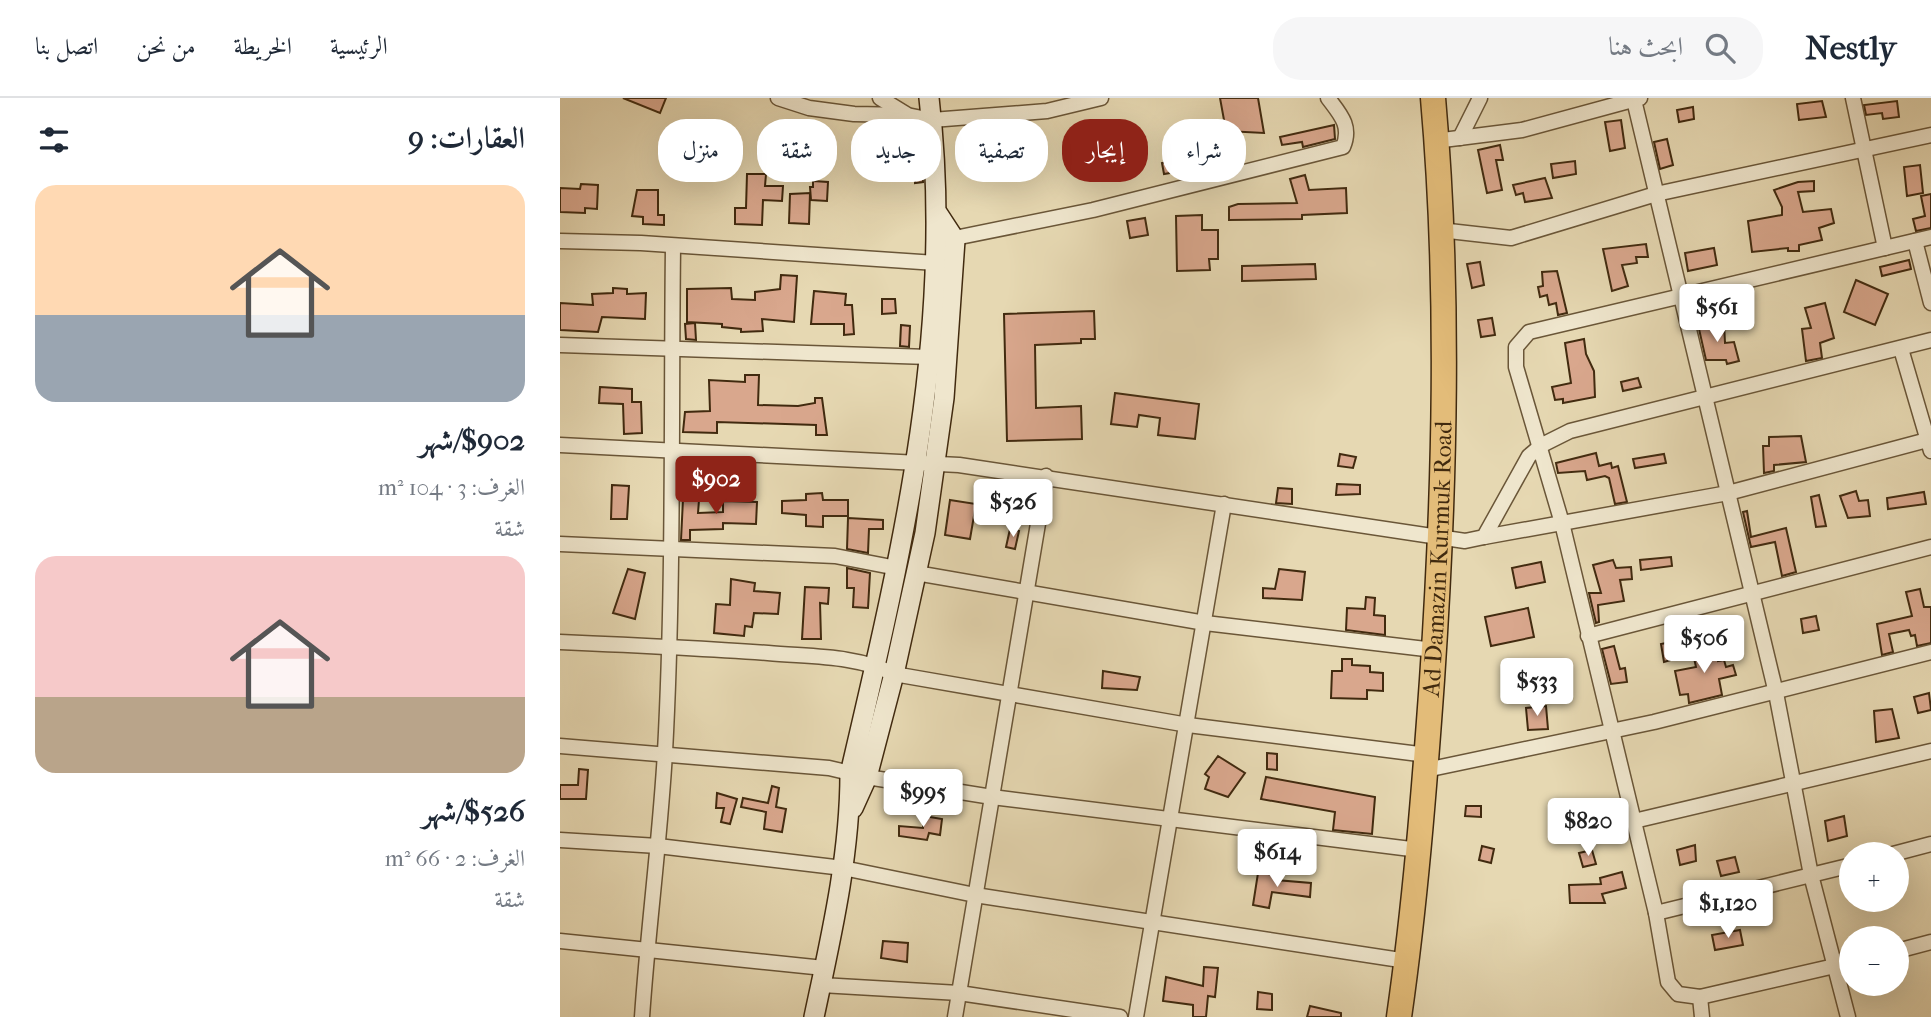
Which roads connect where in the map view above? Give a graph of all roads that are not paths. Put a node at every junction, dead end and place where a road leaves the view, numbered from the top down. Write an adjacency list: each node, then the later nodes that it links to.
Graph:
1 (778, 98): 10 (street)
2 (880, 98): 10 (street)
3 (929, 98): 12 (street)
4 (1101, 98): 13 (street)
5 (1328, 98): 21 (street)
6 (1433, 98): 15 (highway, Ad Damazin Kurmuk Road)
7 (1480, 98): 15 (street)
8 (1853, 98): 16 (street)
9 (1637, 99): 15 (street); 18 (street)
10 (907, 115): 11 (street)
11 (927, 119)
12 (932, 119)
13 (941, 119)
14 (1931, 135): 16 (street)
15 (1448, 139): 19 (highway, Ad Damazin Kurmuk Road)
16 (1863, 152): 18 (street); 25 (street)
17 (936, 182): 21 (street)
18 (1656, 194): 19 (street); 27 (street)
19 (1440, 230): 45 (highway, Ad Damazin Kurmuk Road)
20 (1931, 237): 23 (street)
21 (946, 240): 26 (street); 39 (street)
22 (560, 241): 24 (street)
23 (1915, 241): 25 (street); 28 (street)
24 (673, 247): 26 (street); 31 (street)
25 (1885, 248): 27 (street)
26 (936, 263): 33 (street)
27 (1681, 297): 34 (street); 36 (street)
28 (1931, 303)
29 (1931, 340): 32 (street)
30 (560, 345): 31 (street)
31 (672, 348): 33 (street); 38 (street)
32 (1901, 349): 34 (street); 35 (street)
33 (929, 357): 39 (street)
34 (1705, 397): 36 (street); 41 (street)
35 (1930, 443): 41 (street)
36 (1542, 444): 43 (street); 44 (street)
37 (560, 445): 38 (street)
38 (670, 452): 39 (street); 48 (street)
39 (926, 463): 40 (street); 49 (street)
40 (1046, 476): 42 (street); 50 (street)
41 (1728, 493): 43 (street); 51 (street)
42 (1224, 505): 45 (street); 52 (street)
43 (1562, 523): 44 (street); 53 (street)
44 (1484, 537): 45 (street)
45 (1441, 538): 56 (highway, Ad Damazin Kurmuk Road)
46 (560, 544): 48 (street)
47 (1931, 547): 51 (street)
48 (673, 549): 49 (street); 55 (street)
49 (907, 570): 50 (street); 58 (street); 59 (street)
50 (1026, 593): 52 (street); 61 (street)
51 (1753, 596): 53 (street); 60 (street)
52 (1205, 623): 56 (street); 62 (street)
53 (1587, 636): 63 (street)
54 (560, 642): 55 (street)
55 (669, 646): 58 (street); 66 (street)
56 (1434, 650): 67 (highway, Ad Damazin Kurmuk Road)
57 (1931, 652): 60 (street)
58 (876, 665): 59 (street); 68 (street)
59 (894, 674): 61 (street); 68 (street)
60 (1776, 693): 63 (street); 69 (street)
61 (1009, 694): 62 (street); 70 (street)
62 (1188, 725): 67 (street); 71 (street)
63 (1610, 731): 67 (street); 72 (street)
64 (560, 746): 66 (street)
65 (1931, 751): 69 (street)
66 (665, 754): 68 (street); 75 (street)
67 (1426, 762): 76 (highway, Ad Damazin Kurmuk Road)
68 (859, 776): 70 (street); 78 (street)
69 (1793, 781): 72 (street); 80 (street)
70 (992, 797): 71 (street); 81 (street)
71 (1171, 820): 76 (street); 83 (street)
72 (1634, 821): 82 (street)
73 (560, 840): 75 (street)
74 (1931, 844): 77 (street)
75 (657, 846): 78 (street); 86 (street)
76 (1419, 850): 88 (highway, Ad Damazin Kurmuk Road)
77 (1909, 850)
78 (843, 868): 81 (street); 91 (street)
79 (1839, 868): 80 (street)
80 (1811, 875): 82 (street); 90 (street)
81 (975, 895): 83 (street); 92 (street)
82 (1656, 913): 93 (street)
83 (1153, 922): 88 (street); 98 (street)
84 (560, 941): 86 (street)
85 (1931, 942): 87 (street)
86 (647, 947): 91 (street); 94 (street)
87 (1909, 948)
88 (1407, 961): 99 (highway, Ad Damazin Kurmuk Road)
89 (1839, 965): 90 (street)
90 (1835, 966): 93 (street); 101 (street)
91 (822, 976): 92 (street); 95 (street)
92 (959, 993): 96 (street); 97 (street)
93 (1700, 997): 100 (street)
94 (642, 1017)
95 (814, 1017)
96 (955, 1017)
97 (1119, 1017)
98 (1136, 1017)
99 (1399, 1017)
100 (1702, 1017)
101 (1848, 1017)

